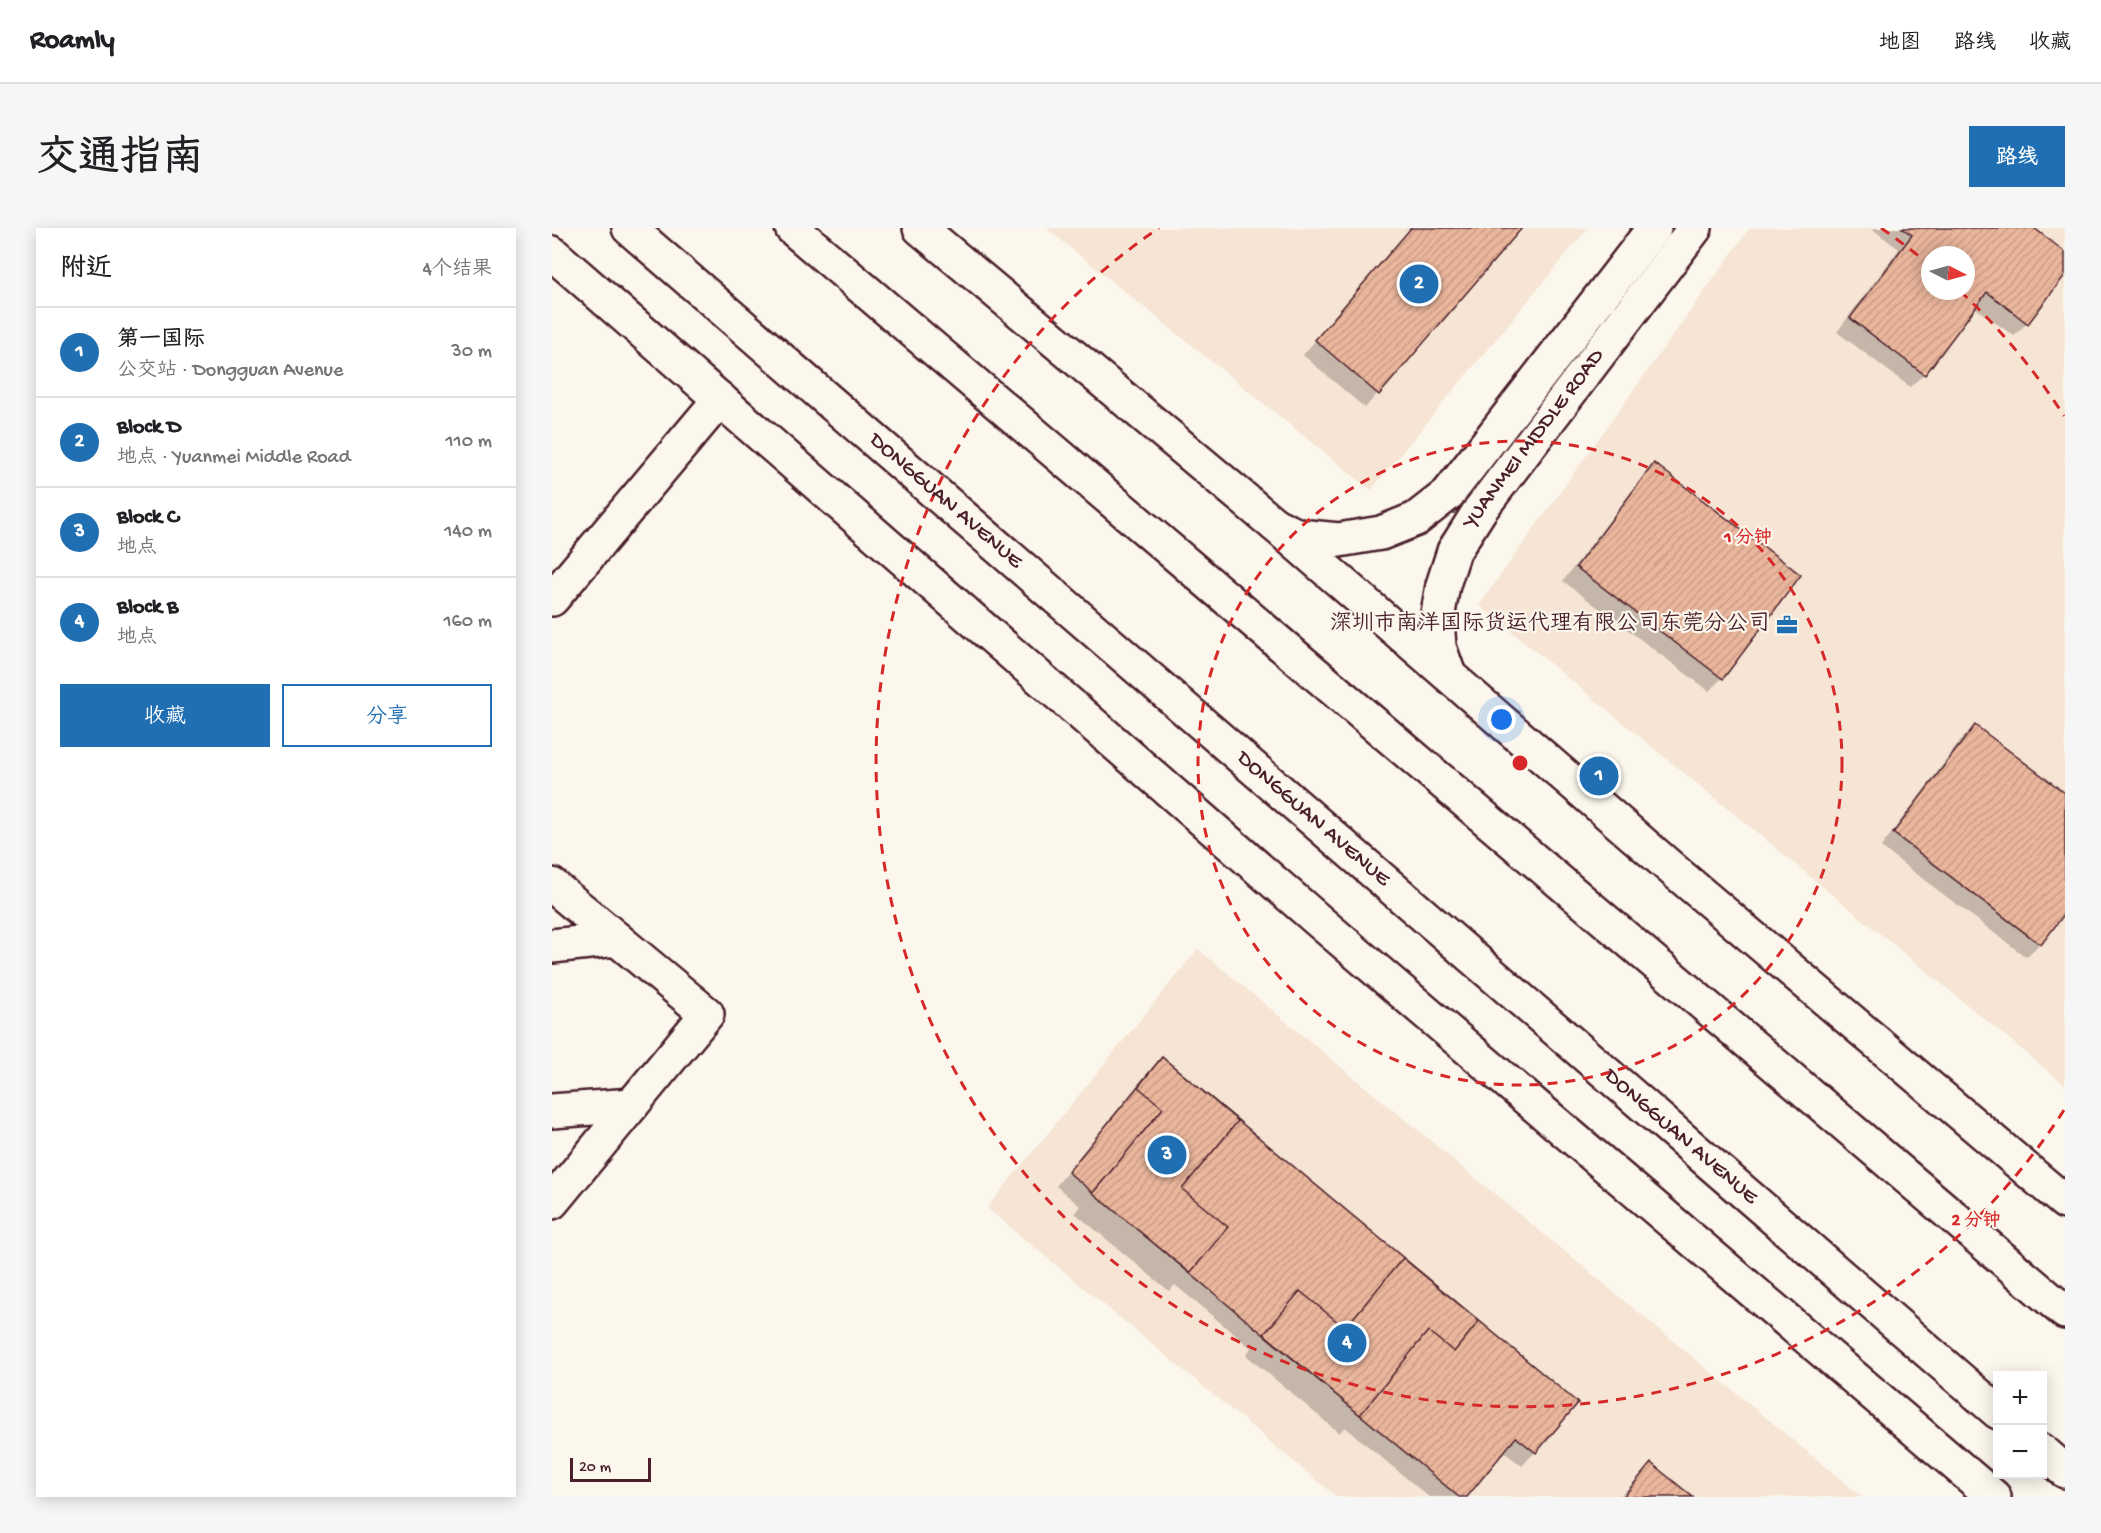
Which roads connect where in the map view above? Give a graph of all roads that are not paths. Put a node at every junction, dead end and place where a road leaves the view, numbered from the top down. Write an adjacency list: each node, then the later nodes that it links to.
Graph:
1 (602, 228): 8 (main road)
2 (629, 228): 8 (main road, DONGGUAN AVENUE)
3 (792, 228): 20 (main road)
4 (920, 228): 10 (main road)
5 (1654, 228): 10 (main road, YUANMEI MIDDLE ROAD)
6 (1695, 228): 12 (main road, YUANMEI MIDDLE ROAD)
7 (552, 253): 9 (main road)
8 (663, 258): 22 (main road, DONGGUAN AVENUE)
9 (720, 399): 11 (main road); 25 (main road)
10 (1275, 525): 12 (main road)
11 (552, 599)
12 (1449, 675): 19 (main road)
13 (552, 885): 14 (main road)
14 (617, 939): 15 (main road); 16 (main road)
15 (552, 946)
16 (632, 1105): 17 (main road); 18 (main road)
17 (552, 1111)
18 (552, 1202)
19 (2065, 1202)
20 (2050, 1288): 21 (main road)
21 (2065, 1312)
22 (1993, 1408)
23 (2047, 1455): 24 (main road)
24 (2065, 1471)
25 (1994, 1497)

